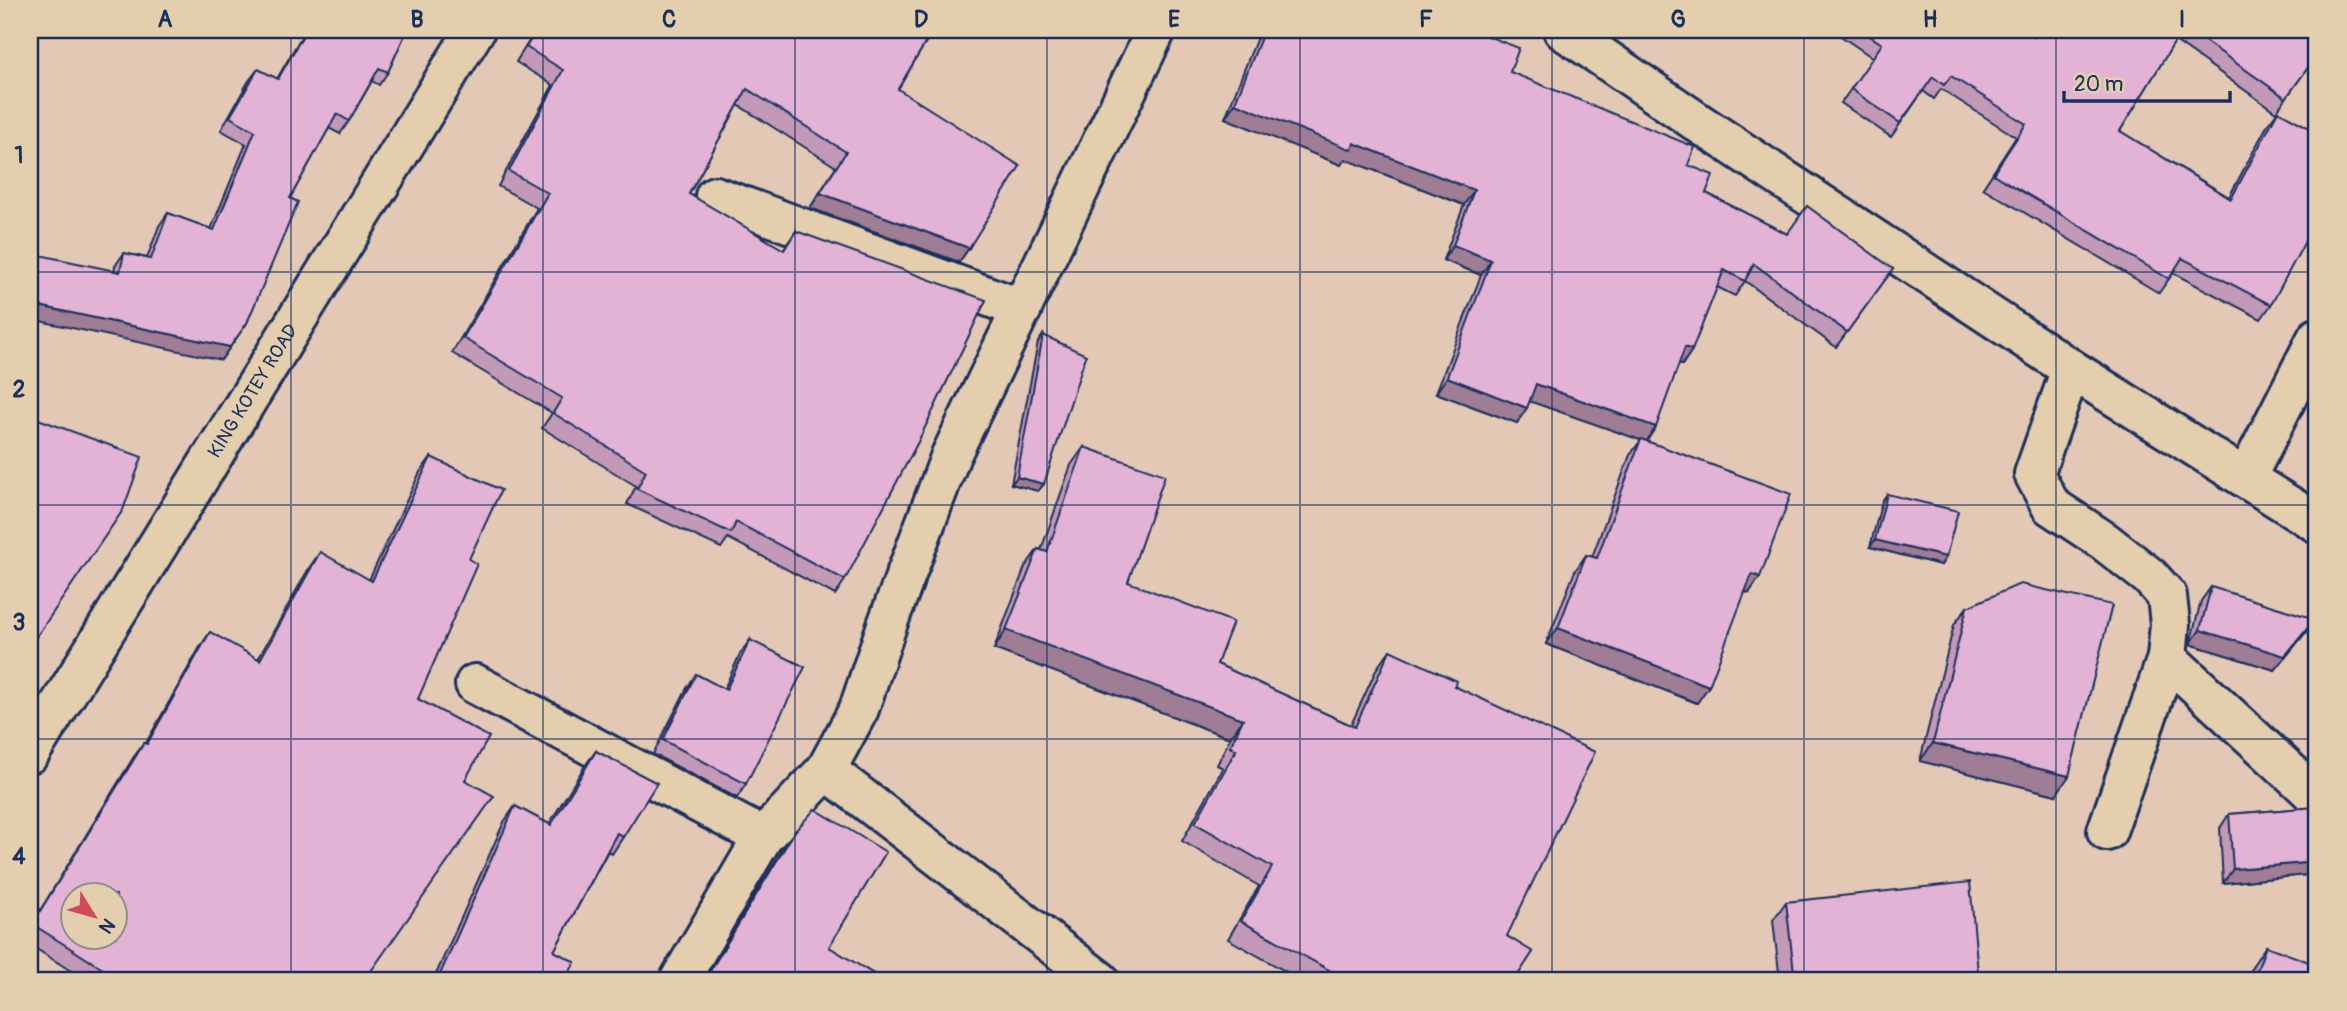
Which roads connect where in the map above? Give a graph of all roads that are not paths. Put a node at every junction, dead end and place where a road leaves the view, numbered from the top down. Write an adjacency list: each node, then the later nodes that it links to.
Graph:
1 (475, 30): 12 (street, KING KOTEY ROAD)
2 (1156, 30): 5 (street)
3 (1563, 30): 7 (street)
4 (715, 196): 5 (street)
5 (1022, 309): 13 (street)
6 (2317, 338): 8 (street)
7 (2071, 369): 8 (street); 10 (street)
8 (2246, 478): 9 (street)
9 (2317, 523)
10 (2168, 658): 14 (street); 15 (street)
11 (475, 684): 16 (street)
12 (30, 753)
13 (826, 770): 16 (street); 18 (street)
14 (2317, 797)
15 (2107, 831)
16 (763, 837): 17 (street)
17 (679, 981)
18 (1100, 981)

